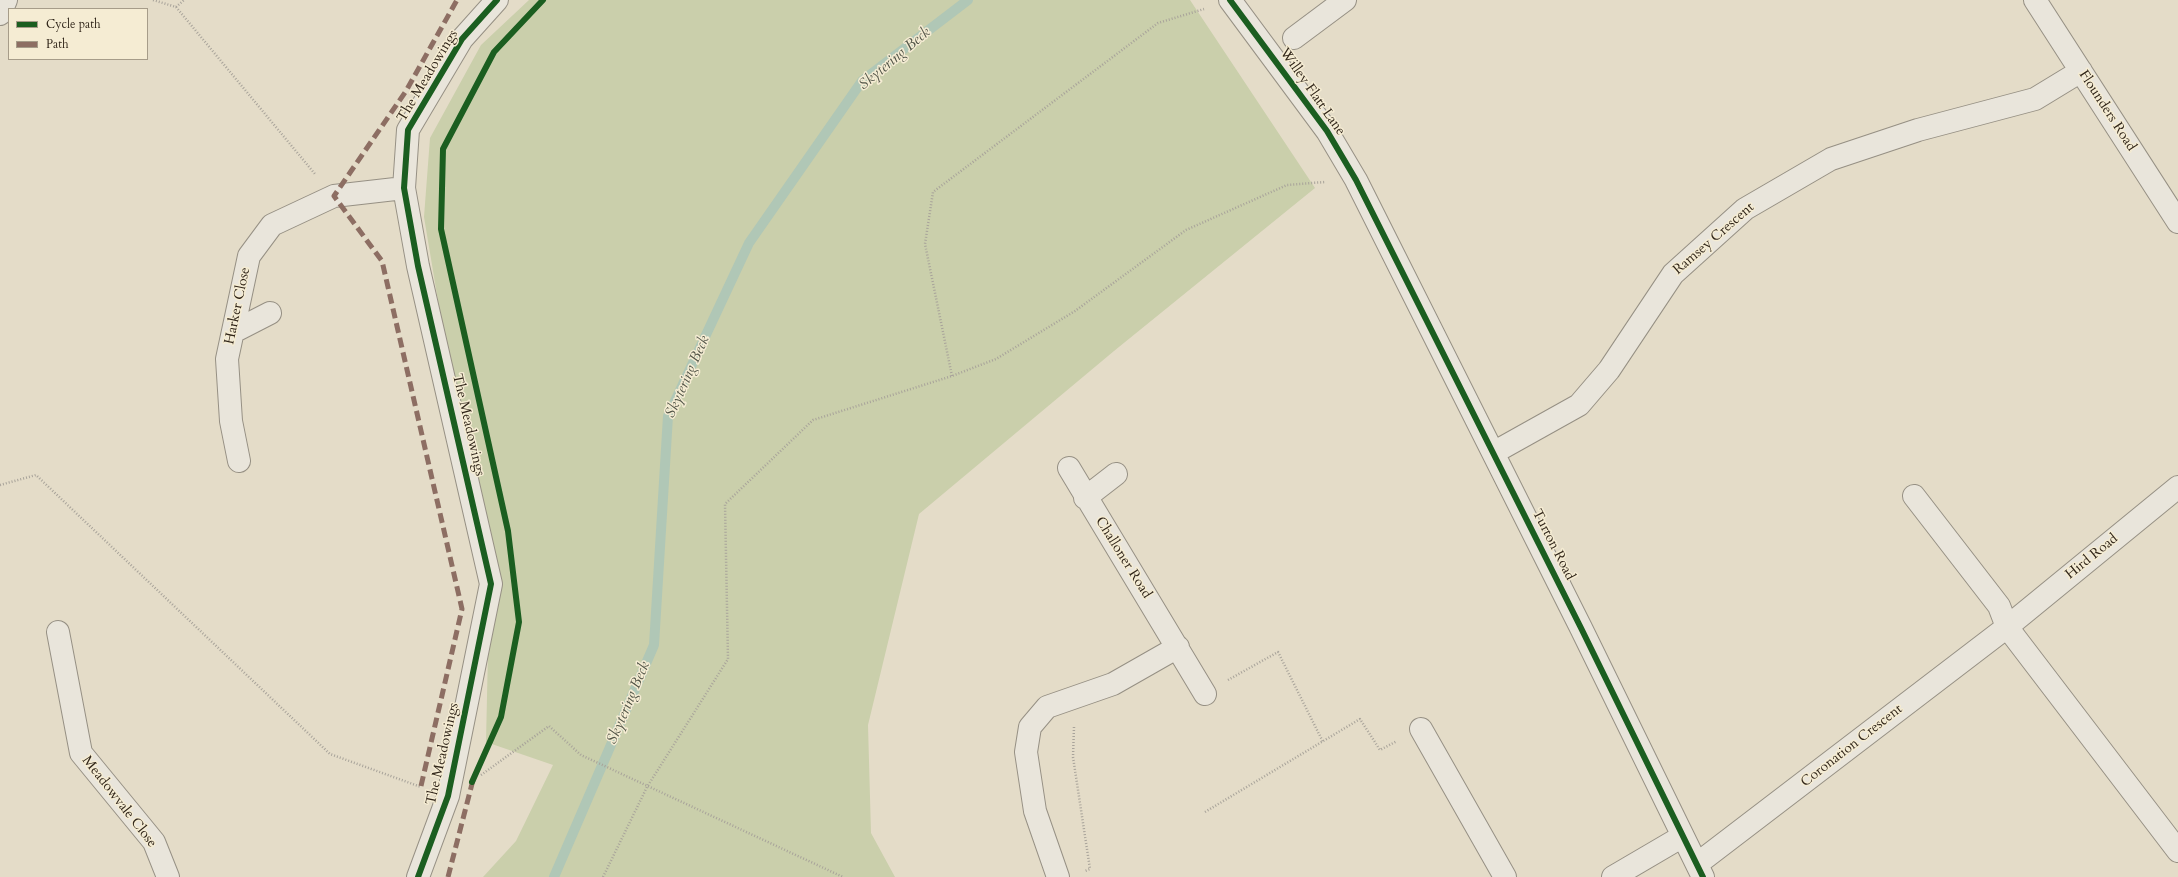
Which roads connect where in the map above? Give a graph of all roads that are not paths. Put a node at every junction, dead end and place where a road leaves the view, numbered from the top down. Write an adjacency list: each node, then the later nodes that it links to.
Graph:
1 (6, 0): 6 (street)
2 (497, 0): 9 (street, The Meadowings)
3 (1345, 0): 7 (street)
4 (2035, 0): 8 (street, Flounders Road)
5 (1230, 1): 11 (street, Willey Flatt Lane)
6 (0, 14)
7 (1294, 38)
8 (2080, 71): 10 (street, Flounders Road); 14 (street, Ramsey Crescent)
9 (404, 188): 13 (street, Harker Close); 30 (street, The Meadowings)
10 (2178, 222)
11 (1378, 224): 14 (street, Turton Road)
12 (270, 313): 13 (street)
13 (233, 332): 15 (street, Harker Close)
14 (1493, 453): 26 (street, Turton Road)
15 (239, 461)
16 (1069, 468): 20 (street, Challoner Road)
17 (1116, 474): 20 (street)
18 (2178, 487): 21 (street, Hird Road)
19 (1914, 496): 21 (street)
20 (1085, 498): 23 (street, Challoner Road)
21 (2007, 627): 27 (street); 28 (street, Coronation Crescent)
22 (58, 632): 29 (street, Meadowvale Close)
23 (1178, 647): 24 (street, Challoner Road); 31 (street)
24 (1205, 694)
25 (1420, 729): 32 (street)
26 (1683, 836): 28 (street, Turton Road); 33 (street)
27 (2178, 851)
28 (1700, 870)
29 (168, 877)
30 (418, 877)
31 (1058, 877)
32 (1505, 877)
33 (1613, 877)

